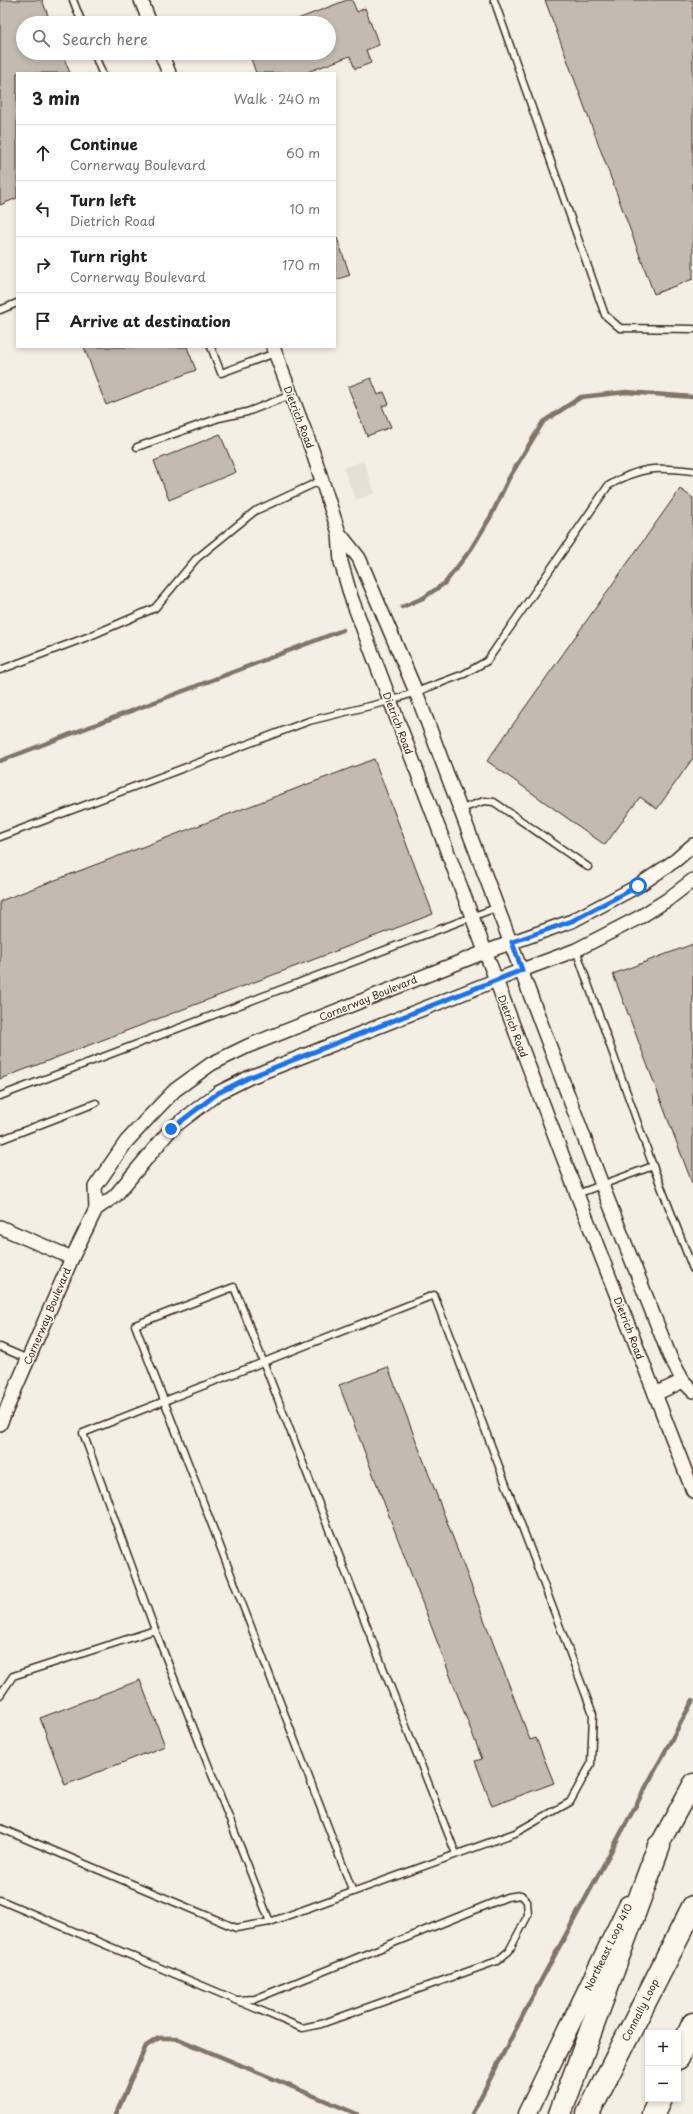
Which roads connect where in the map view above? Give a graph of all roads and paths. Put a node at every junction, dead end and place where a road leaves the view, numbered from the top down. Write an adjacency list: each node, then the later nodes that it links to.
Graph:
1 (73, 0): 4 (lane)
2 (143, 0): 5 (street)
3 (494, 0): 12 (lane)
4 (79, 16)
5 (148, 16)
6 (97, 60): 8 (lane)
7 (164, 60): 9 (street)
8 (102, 72)
9 (169, 72)
10 (16, 303): 11 (lane)
11 (0, 310)
12 (693, 329)
13 (211, 348): 14 (lane)
14 (274, 350): 15 (street, Dietrich Road)
15 (291, 395): 16 (lane); 18 (street, Dietrich Road)
16 (136, 447)
17 (693, 471): 21 (lane)
18 (322, 480): 19 (street, Dietrich Road); 20 (lane)
19 (339, 534): 21 (street, Dietrich Road); 22 (street, Dietrich Road)
20 (0, 670)
21 (416, 692): 22 (lane); 23 (street, Dietrich Road)
22 (390, 701): 24 (lane); 29 (street, Dietrich Road)
23 (461, 809): 26 (lane); 28 (street, Dietrich Road)
24 (0, 838)
25 (693, 845): 30 (street, Cornerway Boulevard)
26 (588, 867)
27 (693, 880): 31 (street, Cornerway Boulevard)
28 (499, 907): 29 (lane); 30 (street, Dietrich Road)
29 (471, 917): 32 (street, Dietrich Road); 35 (lane)
30 (512, 942): 32 (street, Cornerway Boulevard); 33 (street, Dietrich Road)
31 (576, 950): 33 (street, Cornerway Boulevard); 38 (lane)
32 (485, 952): 34 (street, Dietrich Road); 41 (street, Cornerway Boulevard)
33 (522, 970): 34 (street, Cornerway Boulevard); 39 (street, Dietrich Road)
34 (495, 980): 40 (street, Dietrich Road); 41 (street, Cornerway Boulevard)
35 (0, 1096)
36 (96, 1103): 37 (lane)
37 (0, 1140)
38 (653, 1166): 39 (lane); 44 (lane)
39 (602, 1185): 40 (lane); 48 (street, Dietrich Road)
40 (577, 1194): 50 (street, Dietrich Road)
41 (96, 1209): 43 (street, Cornerway Boulevard)
42 (0, 1227): 43 (street)
43 (72, 1258): 46 (street, Cornerway Boulevard)
44 (693, 1269)
45 (0, 1347): 46 (lane)
46 (28, 1359): 52 (street, Cornerway Boulevard)
47 (262, 1362): 51 (lane); 51 (lane); 59 (lane); 59 (lane)
48 (683, 1382): 49 (street, Dietrich Road); 50 (street)
49 (693, 1391)
50 (655, 1394): 53 (street, Dietrich Road)
51 (164, 1401): 54 (lane); 60 (lane)
52 (0, 1424)
53 (693, 1492)
54 (155, 1630): 55 (lane); 63 (lane)
55 (0, 1695)
56 (693, 1783): 58 (main road, Northeast Loop 410)
57 (0, 1828): 63 (lane)
58 (659, 1846): 68 (main road, Northeast Loop 410); 69 (highway)
59 (456, 1854): 60 (lane)
60 (353, 1892): 63 (lane)
61 (0, 1900): 64 (lane)
62 (693, 1907): 70 (highway, Connally Loop)
63 (270, 1922)
64 (237, 2000): 64 (lane)
65 (693, 2024): 66 (highway)
66 (681, 2051)
67 (659, 2102): 71 (highway)
68 (527, 2114)
69 (560, 2114)
70 (588, 2114)
71 (653, 2114)

